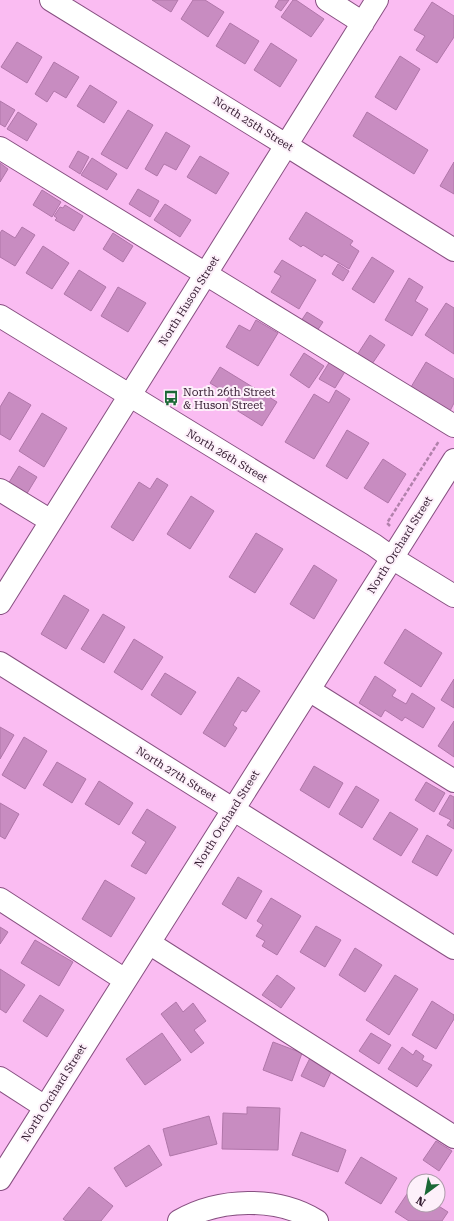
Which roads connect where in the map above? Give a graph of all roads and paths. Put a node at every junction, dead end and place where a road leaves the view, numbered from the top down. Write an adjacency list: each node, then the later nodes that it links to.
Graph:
1 (51, 0): 5 (street, North 25th Street)
2 (327, 0): 4 (street)
3 (377, 0): 4 (street, North Huson Street)
4 (363, 23): 5 (street, North Huson Street)
5 (286, 145): 7 (street, North 25th Street); 8 (street, North Huson Street)
6 (0, 148): 8 (street)
7 (454, 250)
8 (206, 274): 10 (street, North Huson Street); 11 (street)
9 (0, 316): 10 (street, North 26th Street)
10 (129, 396): 14 (street, North Huson Street); 15 (street, North 26th Street)
11 (454, 426)
12 (454, 460): 15 (street, North Orchard Street)
13 (0, 490): 14 (street)
14 (51, 521): 17 (street, North Huson Street)
15 (392, 558): 16 (street, North 26th Street); 19 (street, North Orchard Street)
16 (454, 596)
17 (0, 603)
18 (0, 663): 21 (street, North 27th Street)
19 (310, 690): 20 (street); 21 (street, North Orchard Street)
20 (454, 780)
21 (233, 810): 23 (street, North Orchard Street); 24 (street, North 27th Street)
22 (0, 899): 25 (street)
23 (149, 943): 25 (street, North Orchard Street); 28 (street)
24 (454, 948)
25 (125, 980): 27 (street, North Orchard Street)
26 (0, 1078): 27 (street)
27 (45, 1107): 29 (street, North Orchard Street)
28 (454, 1137)
29 (0, 1178)
30 (179, 1221): 31 (street)
31 (317, 1221)

